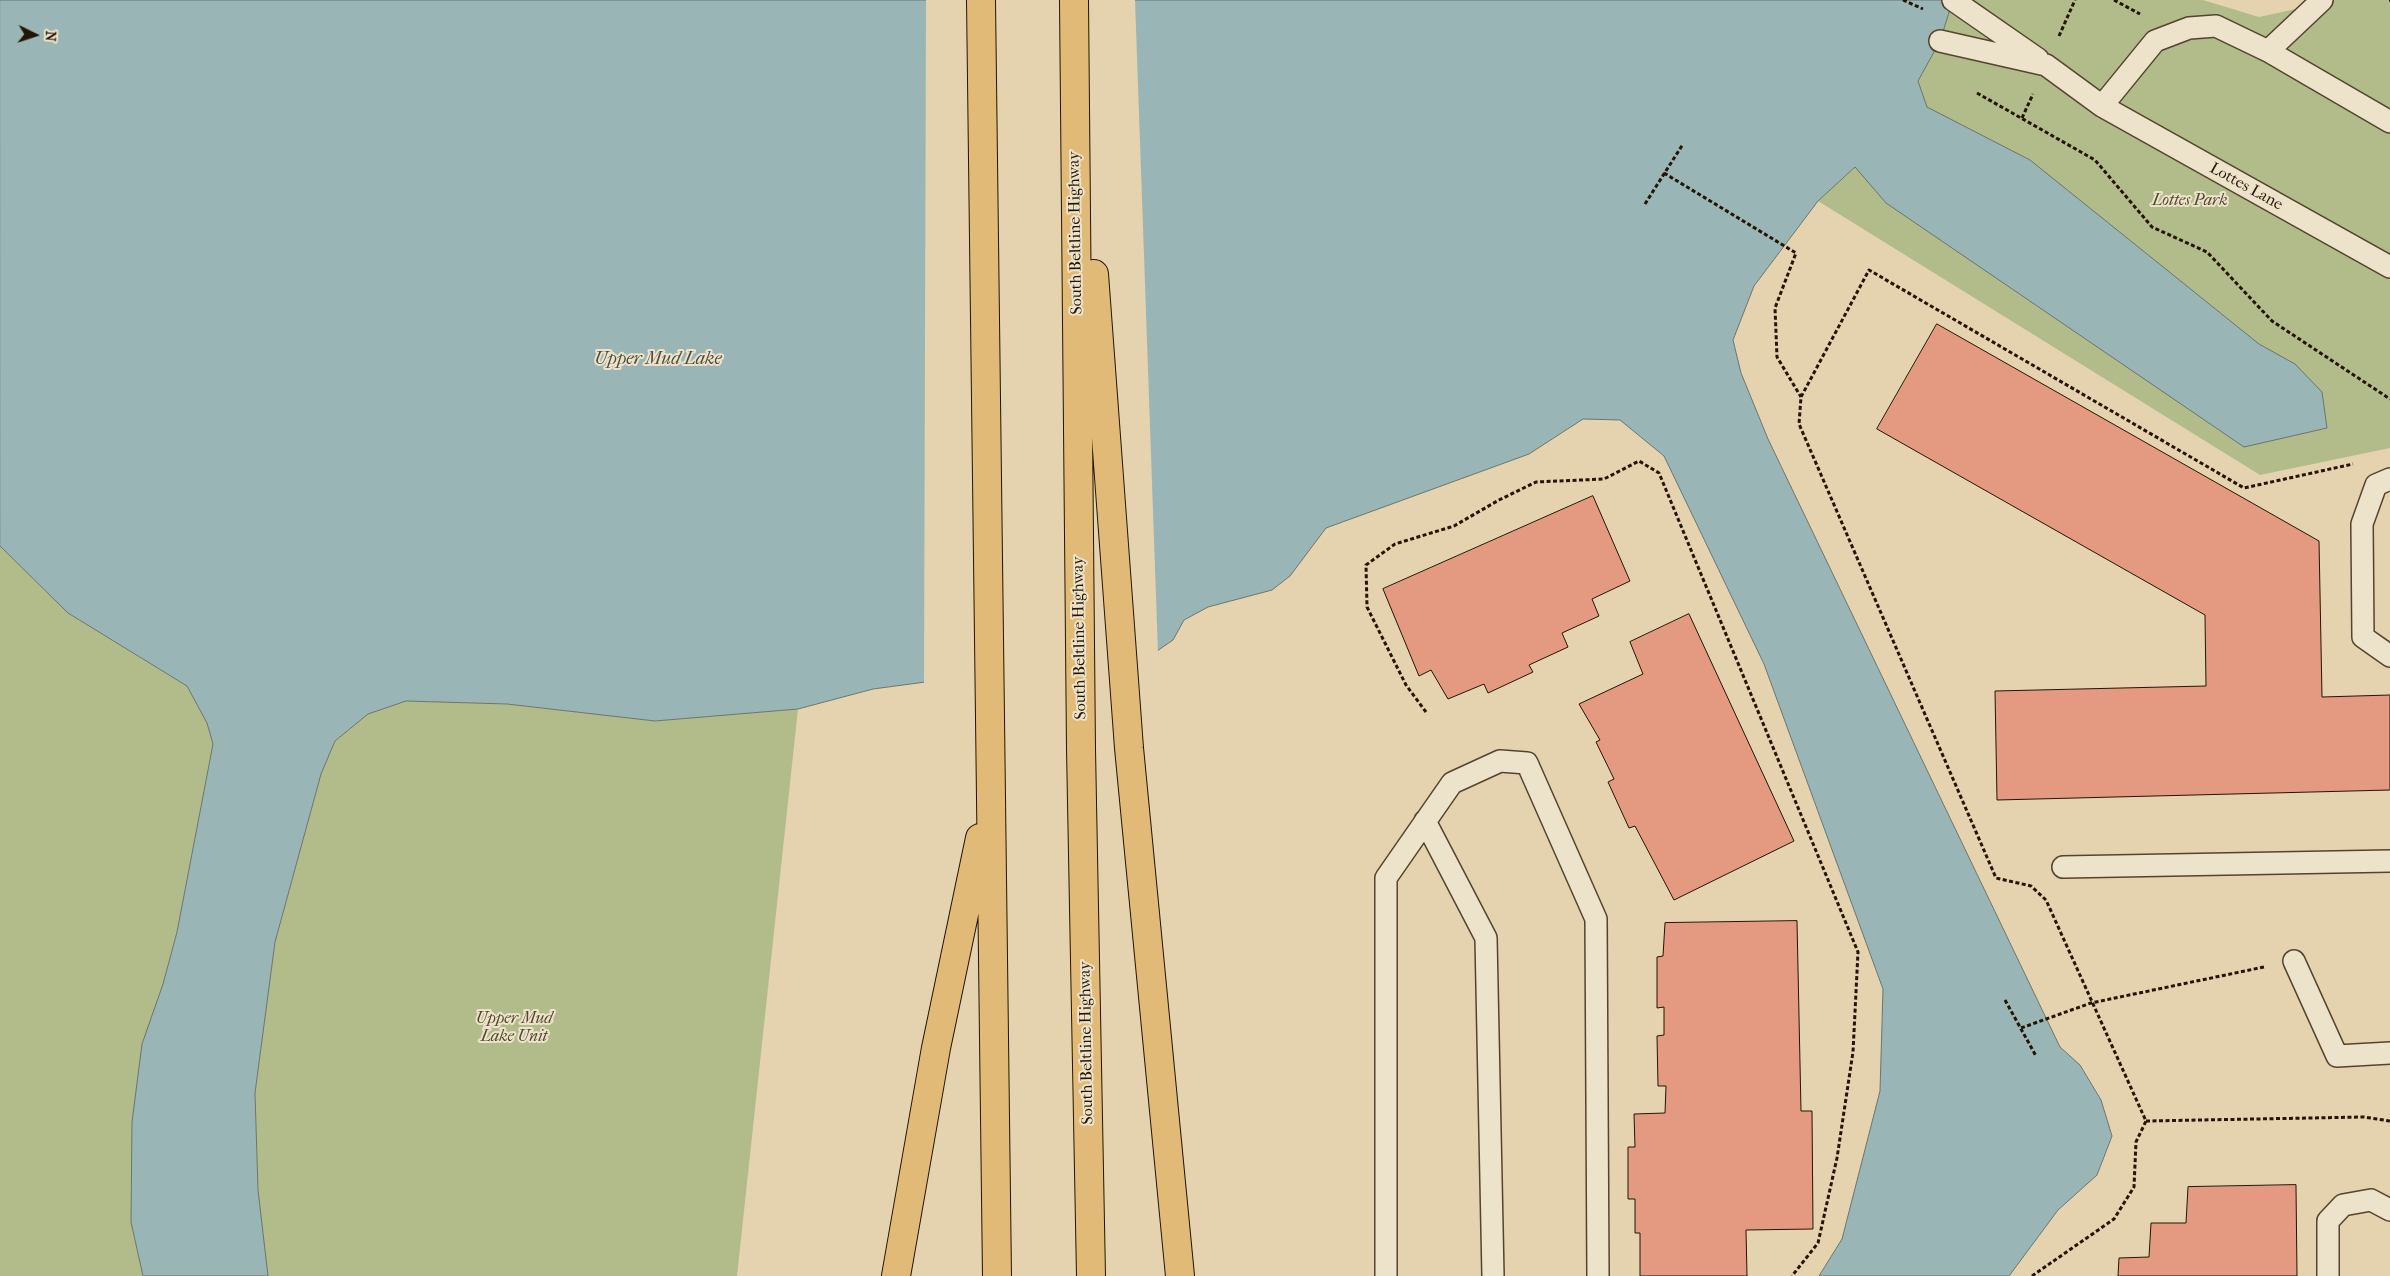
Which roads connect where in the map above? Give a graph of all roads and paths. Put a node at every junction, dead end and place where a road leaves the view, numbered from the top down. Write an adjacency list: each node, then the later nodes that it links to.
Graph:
1 (981, 0): 21 (highway)
2 (1953, 0): 7 (lane, Lottes Lane)
3 (2322, 0): 6 (lane)
4 (1074, 6): 36 (highway, South Beltline Highway); 37 (highway)
5 (1940, 41): 7 (lane)
6 (2268, 51): 9 (lane); 10 (lane)
7 (2046, 65): 9 (lane, Lottes Lane)
8 (1977, 93): 16 (path)
9 (2102, 106): 14 (lane, Lottes Lane)
10 (2390, 122)
11 (1683, 144): 12 (path)
12 (1664, 173): 13 (path); 15 (path)
13 (1645, 204)
14 (2390, 267)
15 (1801, 397): 17 (path); 27 (path)
16 (2390, 398)
17 (2361, 462)
18 (2390, 479): 19 (lane)
19 (2390, 656)
20 (1426, 712): 41 (path)
21 (991, 788): 34 (highway); 35 (highway)
22 (1426, 821): 38 (lane); 39 (lane); 40 (lane)
23 (2390, 860): 24 (lane)
24 (2063, 867)
25 (2294, 961): 27 (path); 29 (lane)
26 (2005, 1000): 28 (path)
27 (2091, 1003): 28 (path); 31 (path)
28 (2021, 1028): 30 (path)
29 (2390, 1053)
30 (2036, 1056)
31 (2146, 1121): 32 (path); 42 (path)
32 (2390, 1122)
33 (2390, 1210): 43 (lane)
34 (896, 1276)
35 (996, 1276)
36 (1091, 1276)
37 (1180, 1276)
38 (1386, 1276)
39 (1492, 1276)
40 (1598, 1276)
41 (1792, 1276)
42 (2032, 1276)
43 (2328, 1276)

